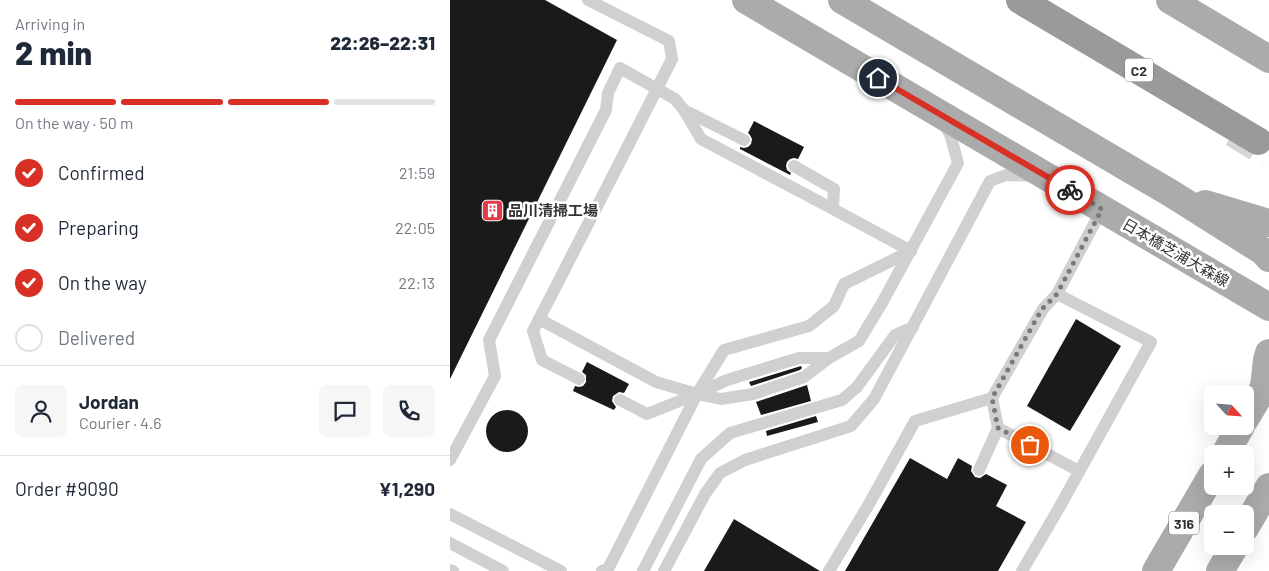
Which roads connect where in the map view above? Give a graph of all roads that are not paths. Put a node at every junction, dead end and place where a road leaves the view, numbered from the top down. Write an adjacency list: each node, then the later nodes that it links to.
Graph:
1 (588, 0): 21 (lane, bridge)
2 (746, 0): 8 (main road, 日本橋芝浦大森線)
3 (1020, 0): 10 (highway, C2)
4 (1170, 0): 6 (main road)
5 (852, 5): 13 (main road)
6 (1264, 58)
7 (684, 110): 9 (lane); 14 (lane); 32 (lane)
8 (939, 114): 12 (main road, 日本橋芝浦大森線); 17 (lane)
9 (744, 140)
10 (1258, 141)
11 (794, 166): 14 (lane)
12 (1045, 176): 15 (main road, 日本橋芝浦大森線); 22 (lane)
13 (1172, 194): 16 (main road); 18 (main road)
14 (833, 208): 17 (lane)
15 (1102, 209): 19 (lane); 20 (main road, 日本橋芝浦大森線)
16 (1269, 223)
17 (911, 251): 24 (lane); 27 (lane)
18 (1269, 258)
19 (1057, 294): 28 (lane); 34 (lane)
20 (1269, 307)
21 (539, 319): 25 (lane); 27 (lane)
22 (913, 327): 44 (lane); 45 (lane)
23 (1269, 353): 26 (main road)
24 (829, 358): 27 (lane); 27 (lane)
25 (578, 379)
26 (1267, 383): 30 (main road)
27 (697, 394): 29 (lane); 43 (lane)
28 (992, 398): 31 (lane); 46 (lane)
29 (620, 400)
30 (1254, 404)
31 (998, 428): 33 (lane); 34 (lane)
32 (450, 460)
33 (979, 470)
34 (1079, 471): 47 (lane)
35 (1269, 487): 37 (main road)
36 (1204, 489): 48 (main road, 316)
37 (1254, 513)
38 (450, 514): 42 (lane)
39 (450, 543): 41 (lane)
40 (1230, 555): 49 (main road)
41 (503, 571)
42 (561, 571)
43 (602, 571)
44 (643, 571)
45 (664, 571)
46 (829, 571)
47 (1022, 571)
48 (1156, 571)
49 (1220, 571)

